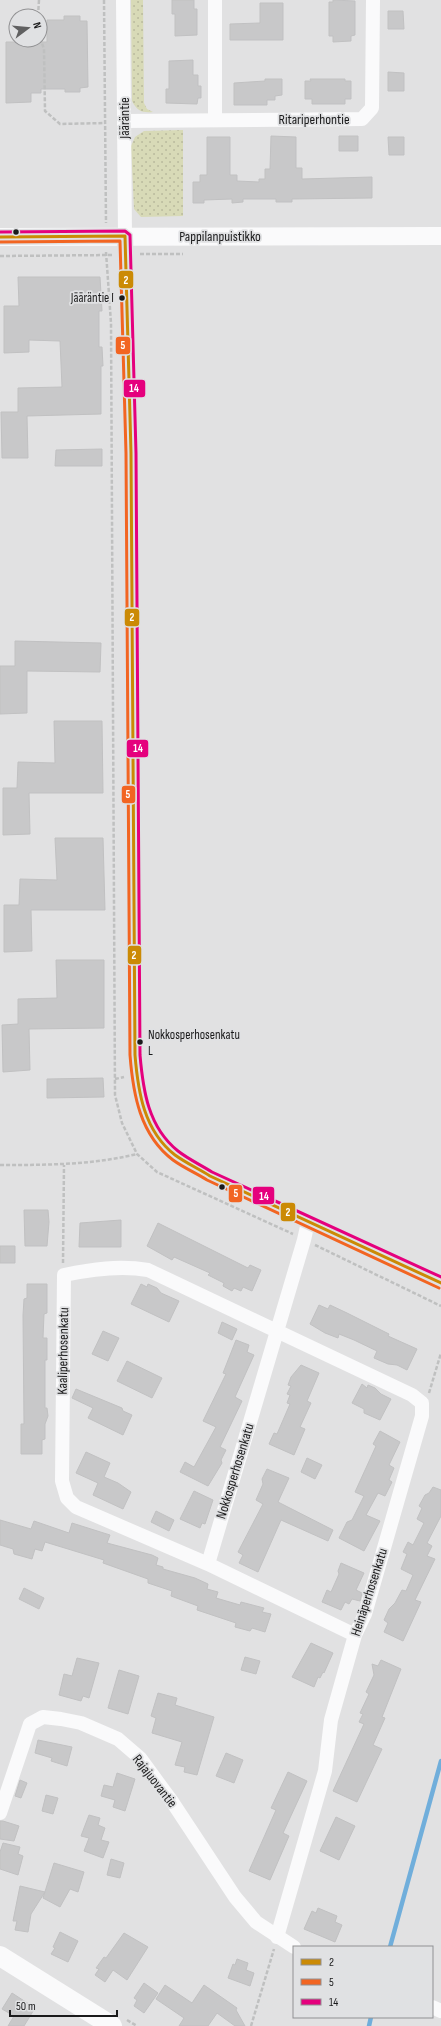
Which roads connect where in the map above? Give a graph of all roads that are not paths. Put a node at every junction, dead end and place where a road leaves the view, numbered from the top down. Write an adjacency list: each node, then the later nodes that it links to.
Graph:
1 (123, 0): 5 (street, Jääräntie)
2 (215, 0): 4 (street)
3 (373, 0): 4 (street, Ritariperhontie)
4 (215, 119): 5 (street, Ritariperhontie)
5 (124, 121): 6 (street, Jääräntie)
6 (125, 236): 7 (street, Pappilanpuistikko); 8 (street, Pappilanpuistikko); 9 (street, Jääräntie)
7 (441, 236)
8 (0, 237)
9 (308, 1222): 10 (street, Jääräntie); 11 (street, Nokkosperhosenkatu)
10 (441, 1283)
11 (277, 1330): 12 (street, Nokkosperhosenkatu); 12 (street, Kaaliperhosenkatu); 13 (street, Heinäperhosenkatu)
12 (208, 1564): 13 (street)
13 (355, 1635): 15 (street, Heinäperhosenkatu)
14 (0, 1813): 15 (street, Rajajuovantie)
15 (277, 1937): 16 (street, Rajajuovantie)
16 (293, 1946)
17 (0, 1956): 18 (main road)
18 (112, 2026)

